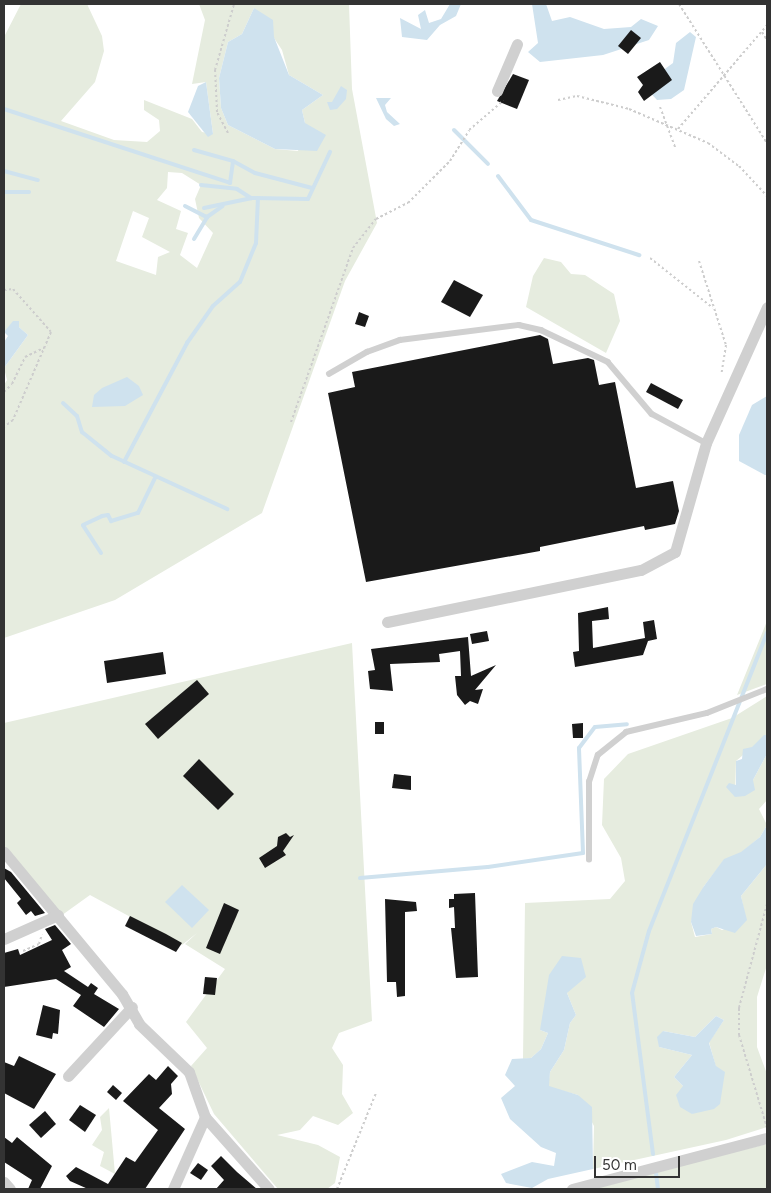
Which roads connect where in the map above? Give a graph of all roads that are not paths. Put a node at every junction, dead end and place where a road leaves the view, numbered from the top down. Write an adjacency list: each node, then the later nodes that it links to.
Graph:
1 (517, 44): 2 (street)
2 (500, 95)
3 (767, 307): 5 (street)
4 (329, 374): 5 (lane)
5 (706, 444): 6 (street)
6 (387, 622)
7 (767, 689): 9 (lane)
8 (4, 852): 10 (street)
9 (589, 860)
10 (58, 915): 11 (street); 12 (street)
11 (4, 939)
12 (132, 1007): 13 (street); 14 (street)
13 (68, 1076)
14 (205, 1117): 18 (street); 19 (street)
15 (767, 1138): 20 (street)
16 (4, 1182): 17 (street)
17 (10, 1189)
18 (173, 1189)
19 (269, 1189)
20 (572, 1189)

